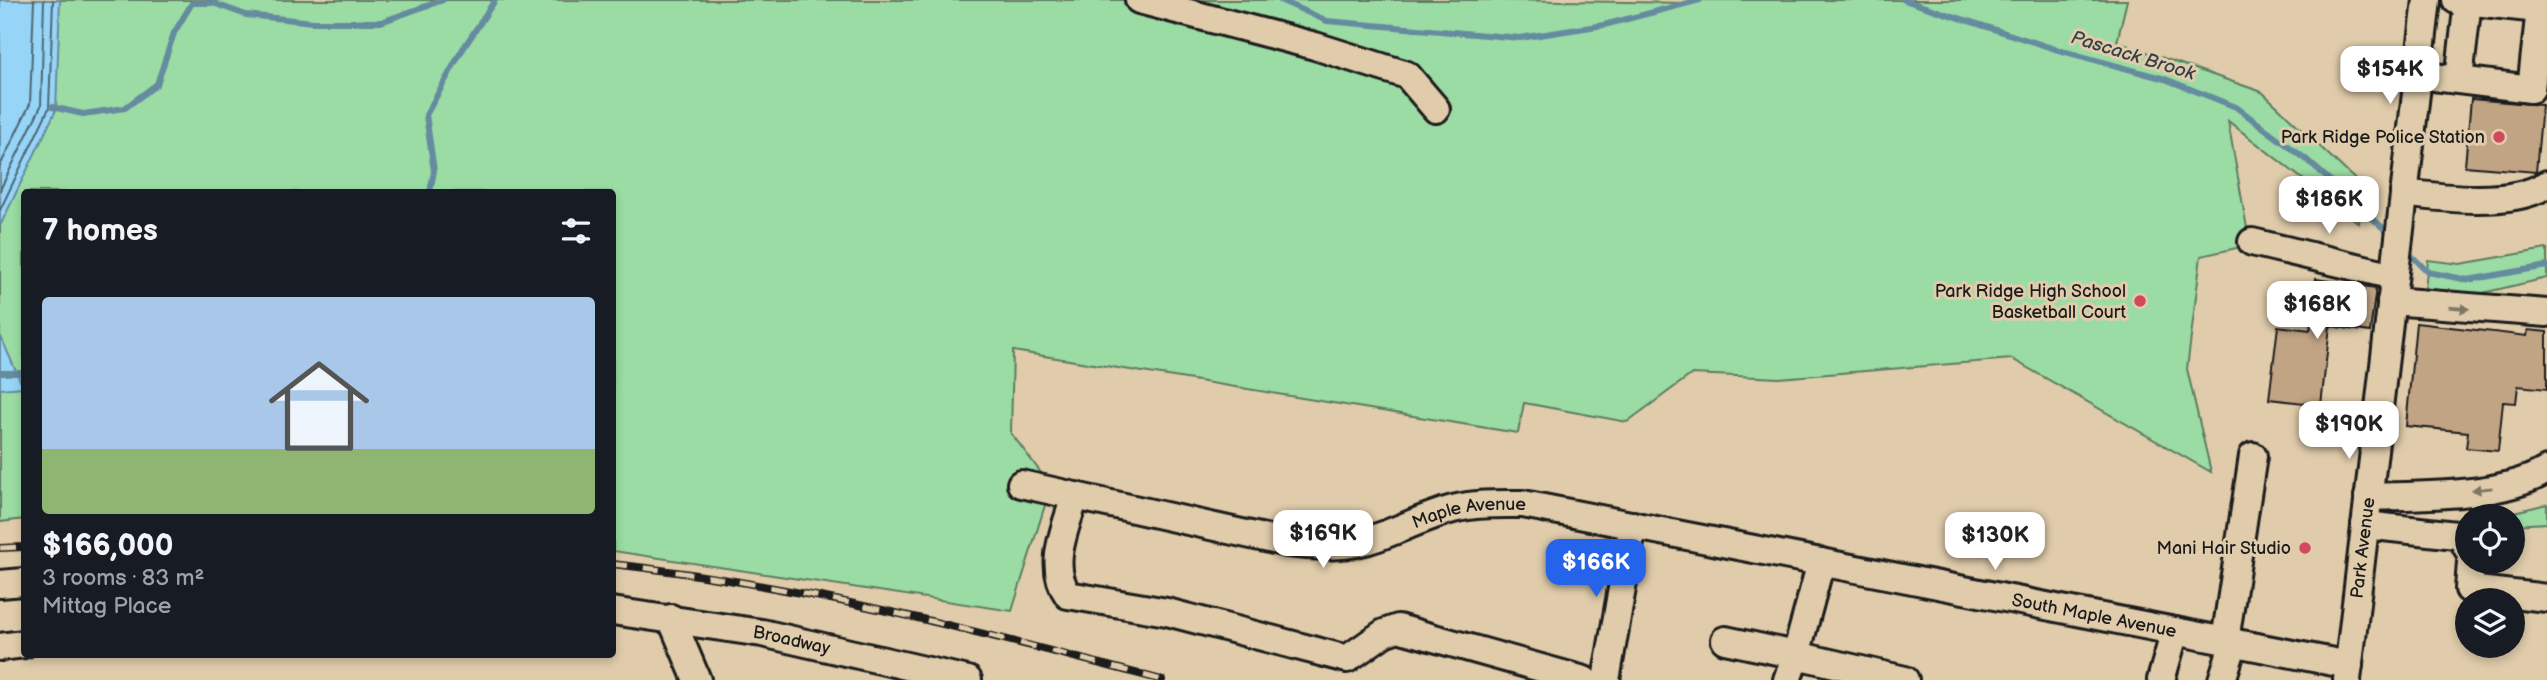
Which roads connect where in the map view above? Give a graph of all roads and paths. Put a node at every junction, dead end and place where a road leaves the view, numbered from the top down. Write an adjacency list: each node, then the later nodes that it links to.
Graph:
1 (1139, 0): 7 (street)
2 (2427, 0): 5 (street, Park Avenue)
3 (2462, 1): 4 (street); 6 (street)
4 (2543, 10): 6 (street)
5 (2418, 75): 6 (street); 9 (street, Park Avenue)
6 (2459, 79)
7 (1436, 109)
8 (2547, 184): 9 (street)
9 (2403, 206): 11 (street, Park Avenue)
10 (2252, 242): 11 (street)
11 (2393, 288): 12 (street, one-way to 12); 17 (street, Park Avenue)
12 (2547, 313)
13 (2253, 456): 30 (street)
14 (2547, 470): 17 (street, one-way to 17)
15 (1021, 485): 16 (street, Maple Avenue)
16 (1075, 496): 18 (street, Maple Avenue); 37 (street)
17 (2368, 497): 19 (street, Park Avenue)
18 (1633, 525): 21 (street, South Maple Avenue); 38 (street)
19 (2365, 525): 20 (street); 34 (street, Park Avenue)
20 (2455, 535)
21 (1821, 562): 28 (street, South Maple Avenue); 33 (street)
22 (2470, 574): 25 (street)
23 (21, 582): 24 (street)
24 (0, 584)
25 (2547, 598)
26 (616, 611): 27 (street, Broadway)
27 (671, 618): 35 (street); 36 (street, Broadway)
28 (2175, 631): 30 (street, South Maple Avenue); 41 (street)
29 (1725, 640): 33 (street)
30 (2230, 641): 34 (street, South Maple Avenue); 42 (street)
31 (21, 644): 32 (street)
32 (0, 647)
33 (1796, 655): 39 (street); 40 (street)
34 (2348, 672)
35 (697, 680)
36 (968, 680)
37 (1584, 680)
38 (1606, 680)
39 (1787, 680)
40 (1905, 680)
41 (2161, 680)
42 (2222, 680)

